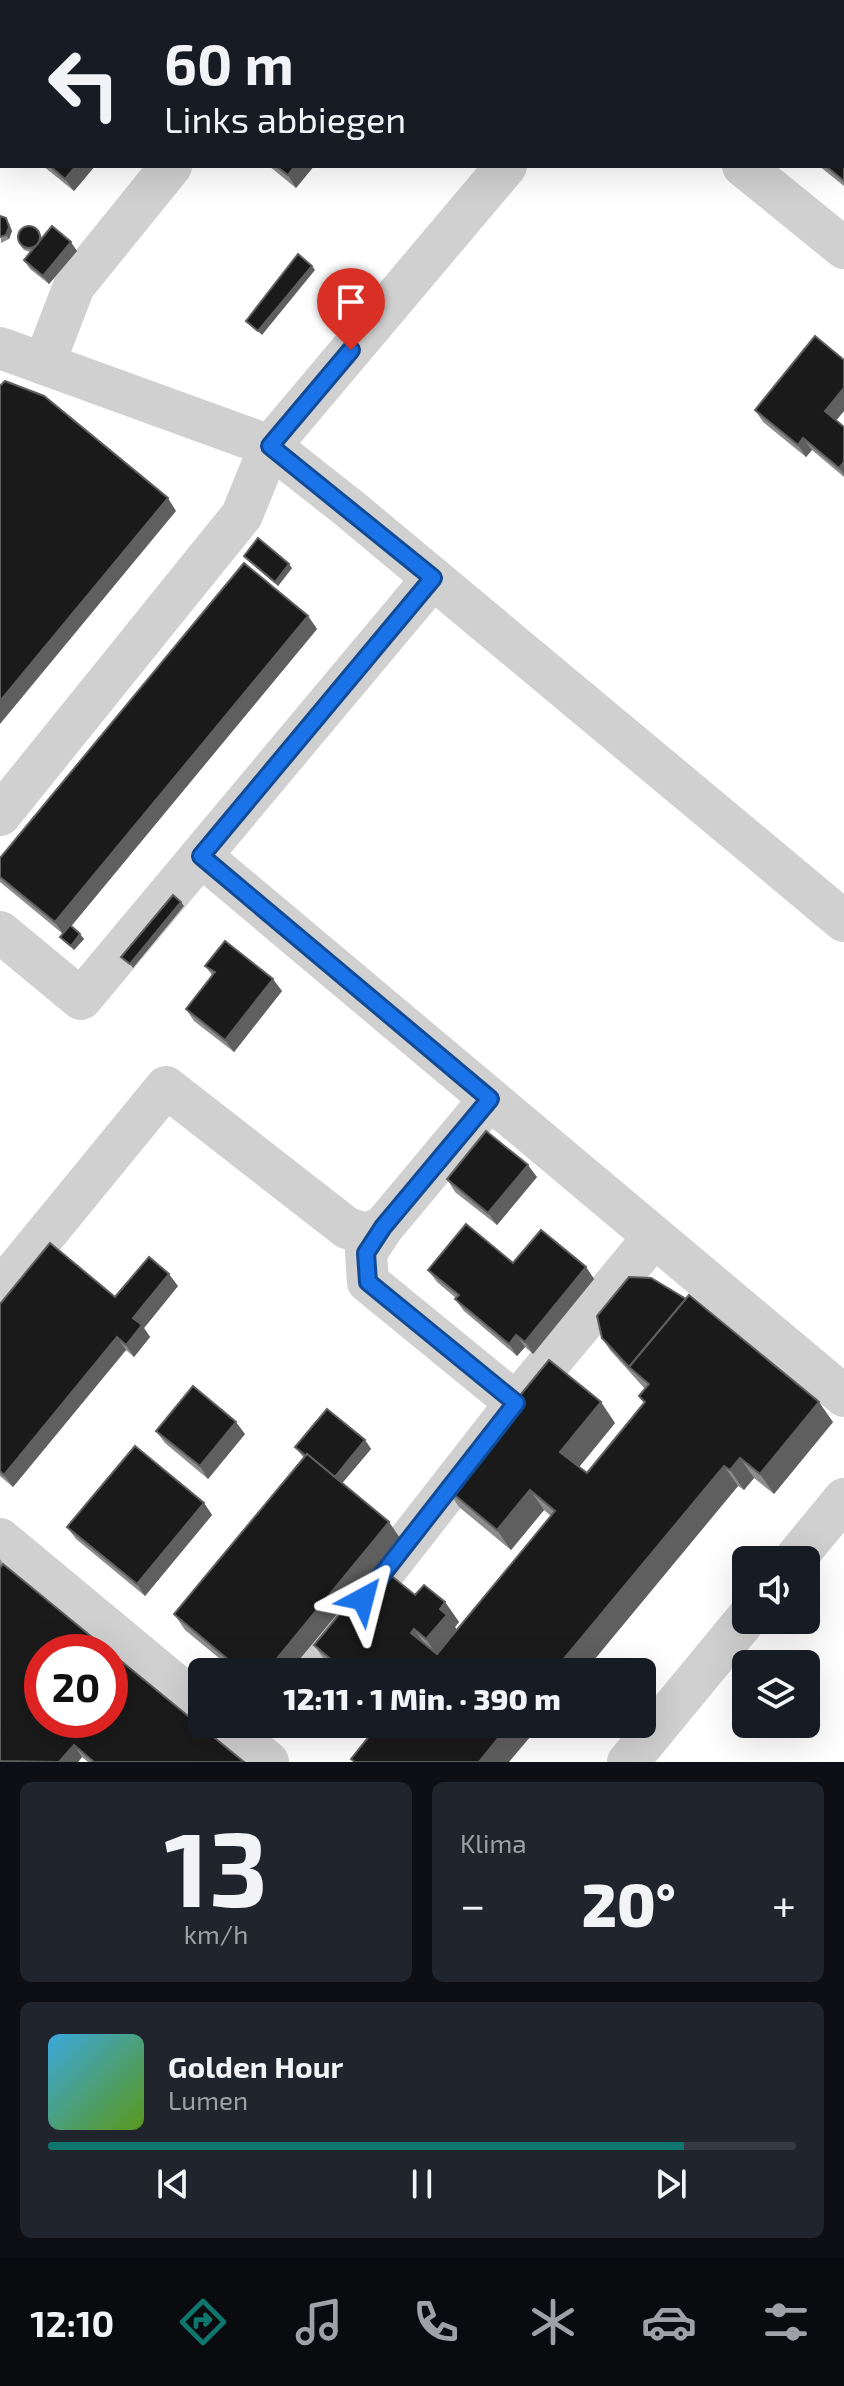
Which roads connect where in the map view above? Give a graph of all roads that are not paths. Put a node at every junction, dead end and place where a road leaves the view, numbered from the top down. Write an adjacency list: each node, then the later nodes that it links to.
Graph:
1 (169, 168): 6 (lane)
2 (504, 168): 7 (lane)
3 (755, 170): 4 (lane)
4 (844, 248)
5 (0, 348): 6 (lane)
6 (44, 364): 7 (lane)
7 (270, 446): 8 (lane); 9 (lane)
8 (433, 578): 10 (lane); 11 (lane)
9 (0, 815)
10 (201, 856): 12 (lane); 13 (lane)
11 (844, 921)
12 (0, 932)
13 (490, 1099): 14 (lane); 15 (lane)
14 (365, 1236): 16 (lane); 18 (lane)
15 (654, 1237): 17 (lane); 18 (lane)
16 (0, 1290)
17 (844, 1396)
18 (516, 1403): 23 (lane)
19 (844, 1499): 21 (lane)
20 (0, 1539): 24 (lane)
21 (805, 1546)
22 (734, 1634): 25 (lane)
23 (317, 1658)
24 (188, 1695)
25 (628, 1762)

